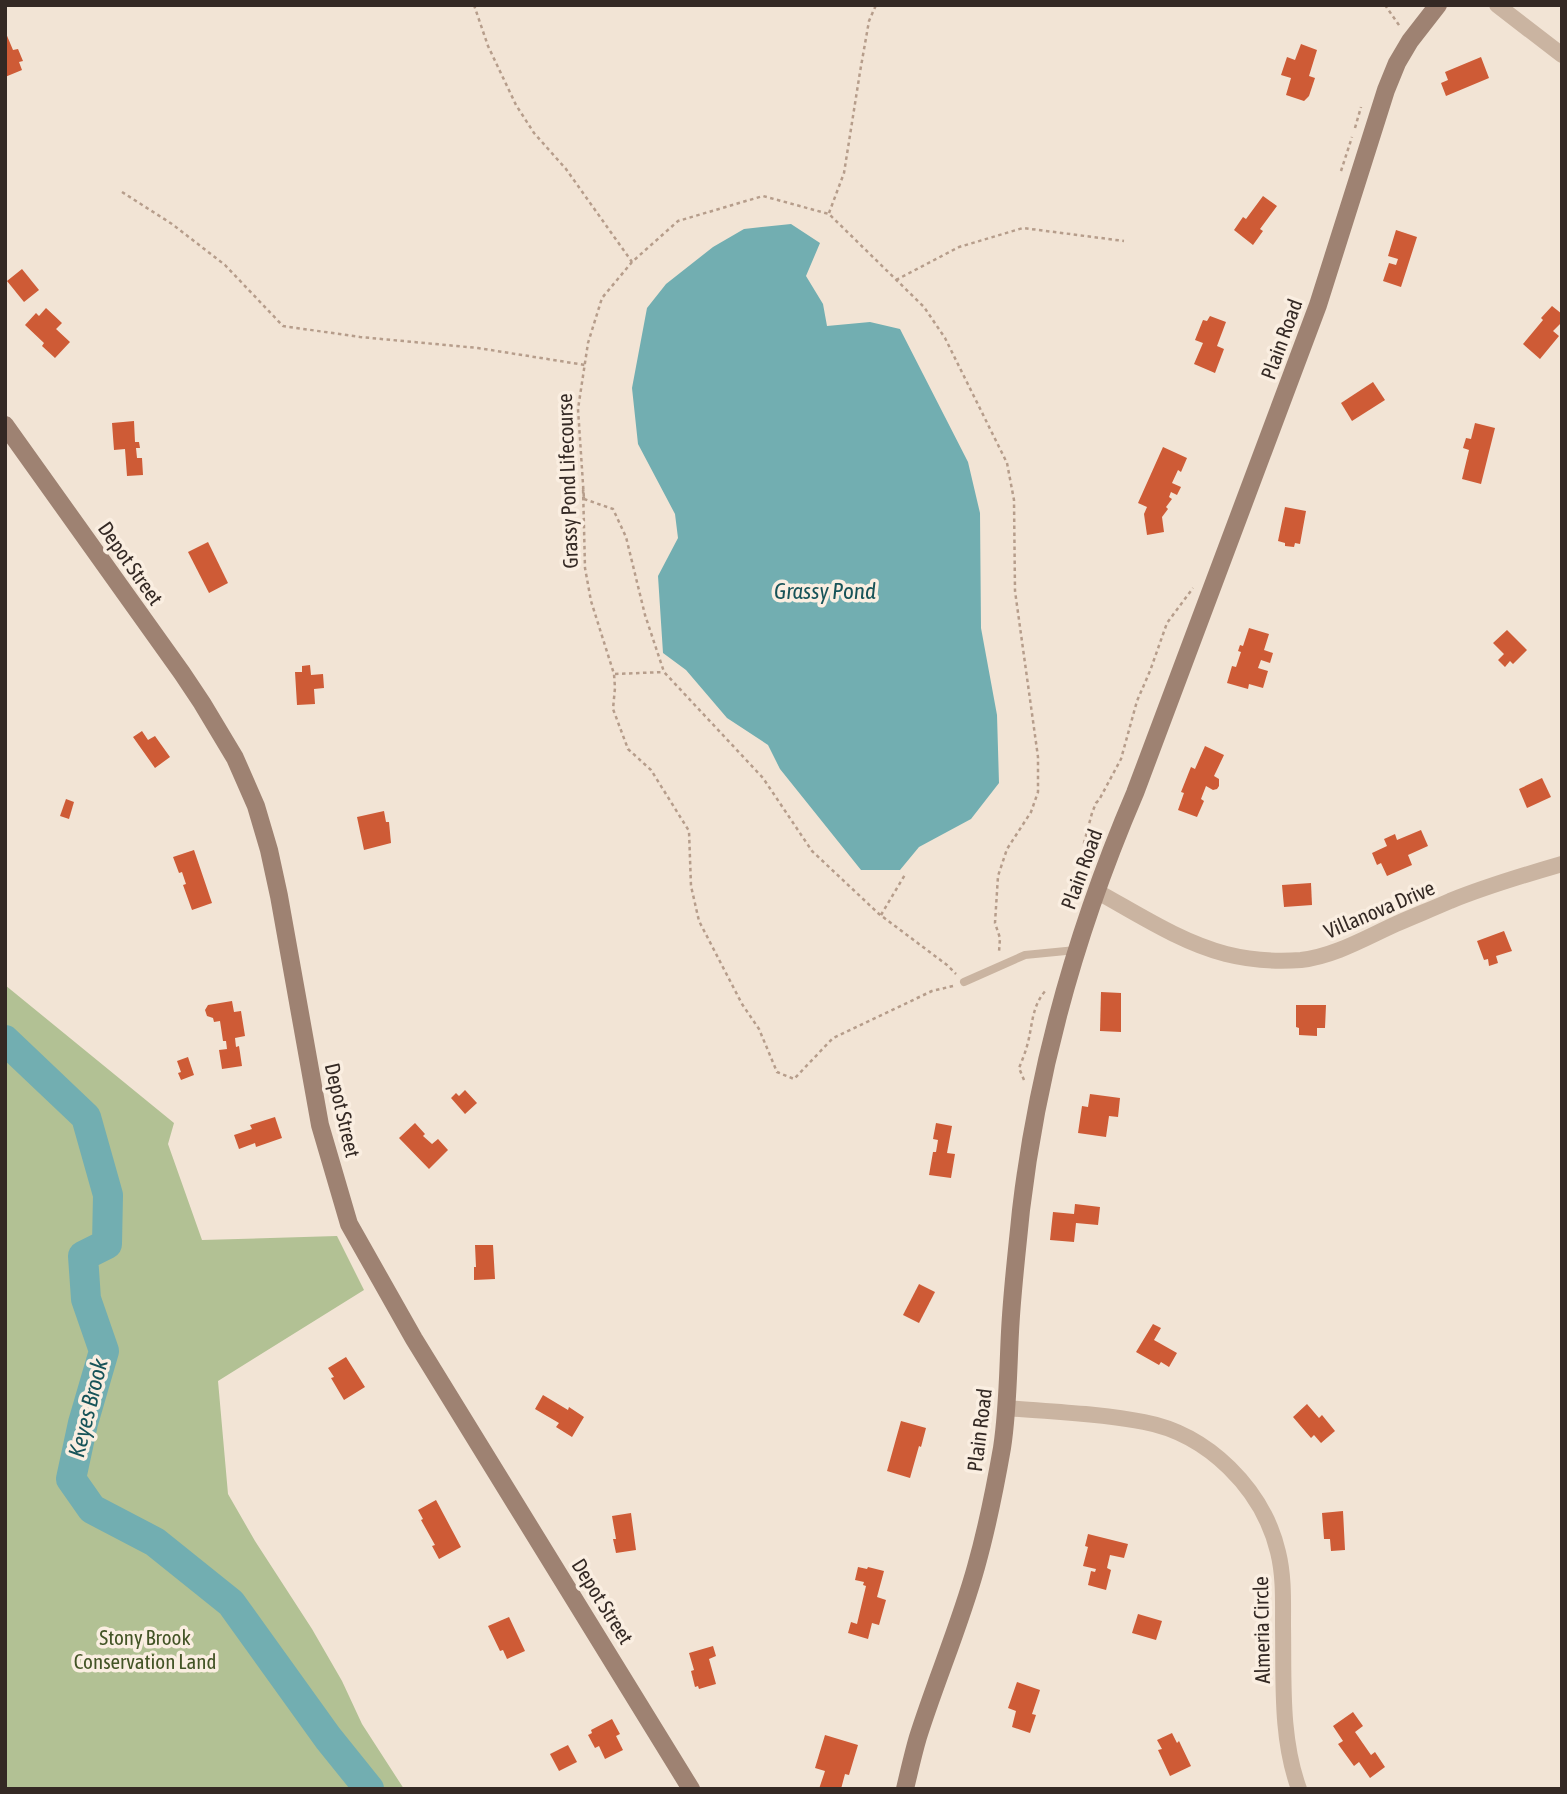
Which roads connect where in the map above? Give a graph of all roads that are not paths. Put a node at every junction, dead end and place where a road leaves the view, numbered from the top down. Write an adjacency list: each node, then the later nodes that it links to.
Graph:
1 (1438, 5): 6 (main road, Plain Road)
2 (1497, 5): 3 (street)
3 (1562, 55)
4 (5, 425): 10 (main road, Depot Street)
5 (1562, 864): 6 (street, Villanova Drive)
6 (1097, 891): 7 (main road, Plain Road)
7 (1076, 950): 8 (lane); 9 (main road, Plain Road)
8 (964, 982)
9 (1007, 1408): 11 (main road, Plain Road); 12 (street, Almeria Circle)
10 (691, 1789)
11 (905, 1789)
12 (1299, 1789)

